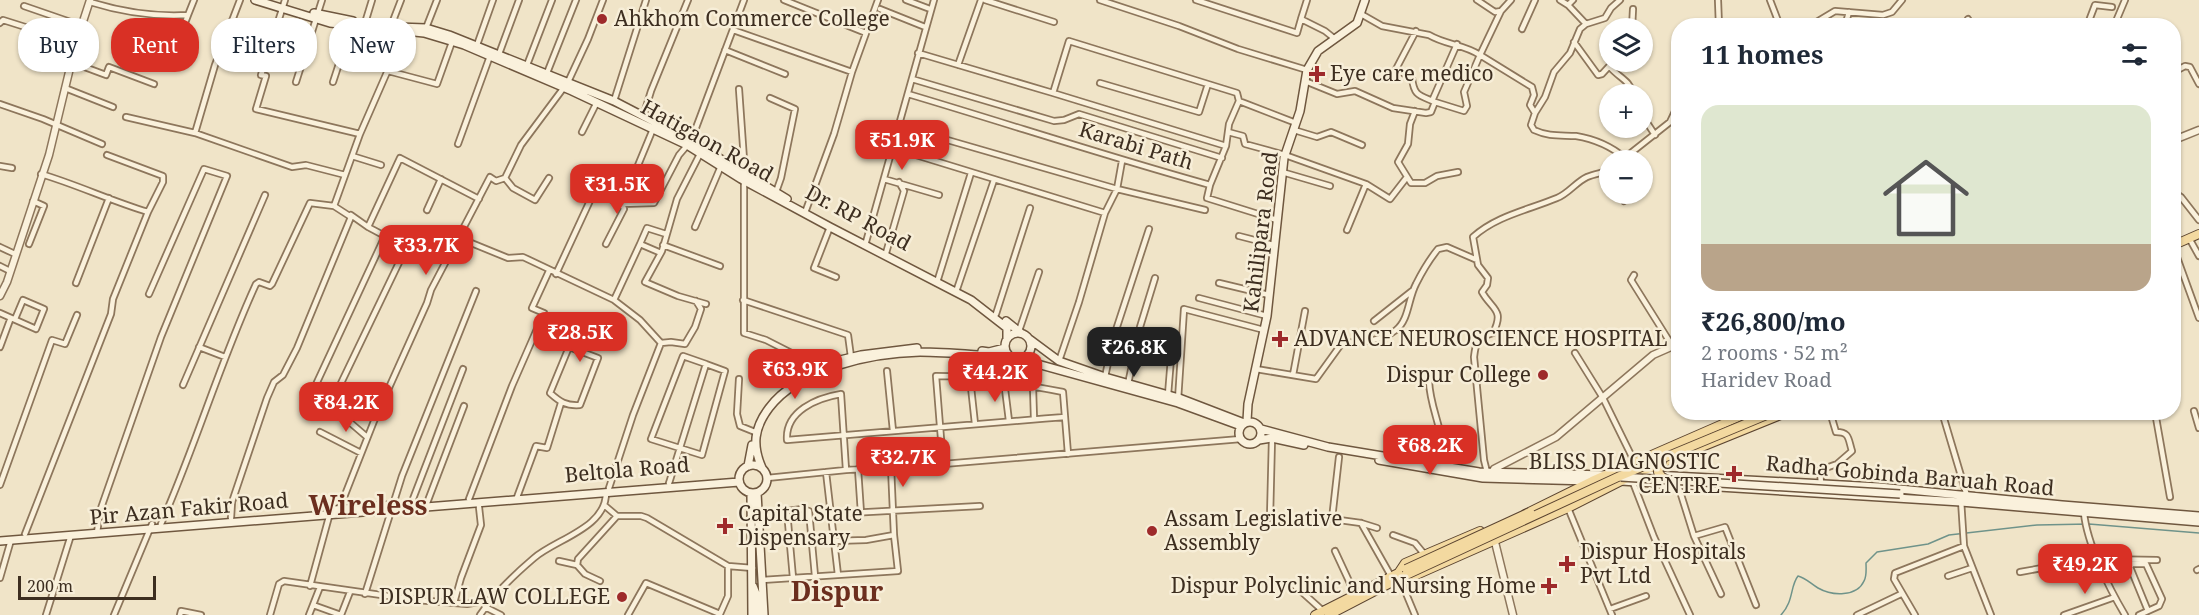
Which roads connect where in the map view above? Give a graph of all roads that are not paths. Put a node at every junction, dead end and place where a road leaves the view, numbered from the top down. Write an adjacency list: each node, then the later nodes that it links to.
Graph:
1 (194, 0): 49 (street)
2 (240, 0): 134 (street)
3 (255, 0): 39 (main road)
4 (272, 0): 39 (main road, Dr. RP Road)
5 (322, 0): 50 (street)
6 (372, 0): 54 (street)
7 (401, 0): 55 (street)
8 (437, 0): 72 (street)
9 (493, 0): 79 (street)
10 (519, 0): 83 (street)
11 (552, 0): 87 (street)
12 (576, 0): 98 (street)
13 (603, 0): 106 (street)
14 (646, 0): 115 (street)
15 (688, 0): 124 (street)
16 (744, 0): 73 (street)
17 (784, 0): 75 (street)
18 (878, 0): 75 (street)
19 (906, 0): 44 (street)
20 (934, 0): 44 (street)
21 (981, 0): 86 (street)
22 (985, 0): 65 (street)
23 (1100, 0): 89 (street)
24 (1196, 0): 64 (street)
25 (1307, 0): 64 (street)
26 (1365, 0): 48 (main road, Kahilipara Road)
27 (1477, 0): 46 (street)
28 (1511, 0): 46 (street)
29 (1536, 0): 70 (street)
30 (1560, 0): 40 (street)
31 (1572, 0): 40 (street)
32 (1620, 0): 67 (street)
33 (1718, 0): 57 (street)
34 (1770, 0): 58 (street)
35 (1902, 0): 47 (street)
36 (2125, 0): 62 (street)
37 (90, 1): 49 (street); 52 (street)
38 (2096, 3): 42 (street); 61 (street)
39 (284, 4): 50 (main road, Dr. RP Road); 135 (street)
40 (1568, 5): 67 (street)
41 (24, 6): 51 (street)
42 (2112, 7)
43 (880, 9): 69 (street)
44 (930, 9): 69 (street)
45 (1633, 9): 56 (street)
46 (1502, 11): 85 (street)
47 (1849, 12): 59 (street); 60 (street)
48 (1361, 14): 74 (street); 76 (main road, Kahilipara Road)
49 (188, 15): 53 (street)
50 (316, 16): 63 (main road, Dr. RP Road); 102 (street)
51 (59, 18)
52 (85, 18)
53 (187, 18)
54 (367, 18)
55 (394, 18)
56 (1633, 18)
57 (1719, 18)
58 (1777, 18)
59 (1823, 18)
60 (1847, 18)
61 (2090, 18)
62 (2117, 18)
63 (329, 19)
64 (1301, 19): 76 (street)
65 (1054, 21)
66 (0, 23): 68 (street)
67 (1586, 24): 78 (street)
68 (18, 25)
69 (925, 27): 82 (street)
70 (1522, 28)
71 (416, 30): 72 (main road, Dr. RP Road)
72 (425, 30): 77 (main road, Hatigaon Road); 79 (main road, Dr. RP Road)
73 (733, 30): 81 (street); 95 (street)
74 (1416, 31): 80 (street); 118 (street)
75 (866, 33): 95 (street)
76 (1335, 39): 89 (main road, Kahilipara Road)
77 (452, 42): 84 (main road, Hatigaon Road); 94 (street)
78 (1574, 42): 96 (street); 122 (street)
79 (477, 45): 83 (main road, Dr. RP Road)
80 (1457, 45): 85 (street); 118 (street)
81 (725, 50): 99 (street); 138 (street)
82 (918, 53): 86 (street, Karabi Path); 100 (street)
83 (499, 54): 87 (main road, Dr. RP Road)
84 (490, 56): 106 (main road, Hatigaon Road); 140 (street)
85 (1480, 56): 118 (street); 122 (street)
86 (958, 64): 112 (street, Karabi Path)
87 (527, 65): 98 (main road, Dr. RP Road)
88 (2181, 68): 109 (street)
89 (1307, 70): 101 (main road, Kahilipara Road)
90 (69, 72): 110 (street)
91 (98, 72): 105 (street)
92 (336, 72): 103 (street)
93 (387, 72): 135 (street)
94 (395, 72)
95 (852, 72): 185 (street)
96 (1604, 72)
97 (1614, 72): 108 (street)
98 (547, 73): 106 (main road, Dr. RP Road)
99 (785, 74)
100 (912, 79): 113 (street); 150 (street)
101 (1305, 81): 121 (street); 128 (main road, Kahilipara Road)
102 (296, 82)
103 (333, 82)
104 (1100, 83): 107 (street)
105 (154, 84)
106 (566, 84): 115 (main road, Dr. RP Road); 117 (main road, Hatigaon Road); 164 (street)
107 (1208, 84): 112 (street); 116 (street)
108 (1630, 84)
109 (2199, 84)
110 (65, 88): 120 (street); 126 (street)
111 (739, 89): 162 (street)
112 (1053, 93): 142 (street, Karabi Path)
113 (908, 94): 127 (street); 151 (street, Karabi Path)
114 (770, 98): 174 (street)
115 (614, 101): 124 (main road, Dr. RP Road)
116 (1239, 101): 128 (street); 132 (street)
117 (597, 102): 129 (main road, Hatigaon Road); 131 (street)
118 (1433, 102): 121 (street)
119 (0, 104): 126 (street)
120 (113, 107)
121 (1415, 111): 163 (street)
122 (1535, 113): 145 (street)
123 (126, 117): 134 (street)
124 (643, 117): 138 (main road, Dr. RP Road)
125 (1671, 120): 136 (street)
126 (56, 125): 139 (street); 159 (street)
127 (899, 126): 143 (street); 173 (street)
128 (1295, 126): 141 (street); 148 (main road, Kahilipara Road)
129 (653, 129): 138 (main road, Hatigaon Road); 181 (street)
130 (2199, 130): 137 (street)
131 (582, 132)
132 (1228, 132): 142 (street); 148 (street)
133 (1653, 132): 136 (street)
134 (195, 133): 161 (street)
135 (360, 134): 149 (street)
136 (1655, 135): 146 (street)
137 (2181, 137)
138 (689, 143): 144 (main road, Dr. RP Road); 181 (street)
139 (102, 144)
140 (458, 144)
141 (1362, 145)
142 (1226, 146): 150 (street, Karabi Path)
143 (893, 148): 158 (street); 167 (street)
144 (702, 150): 154 (main road, Hatigaon Road); 162 (main road, Dr. RP Road); 198 (street)
145 (1611, 150)
146 (1635, 150)
147 (107, 155): 187 (street)
148 (1285, 155): 156 (main road, Kahilipara Road); 170 (street)
149 (352, 156): 152 (street); 161 (street)
150 (1222, 158): 171 (street, Karabi Path)
151 (1122, 161): 171 (street, Karabi Path); 173 (street)
152 (381, 165)
153 (0, 166): 155 (street)
154 (721, 166): 162 (main road, Hatigaon Road); 193 (street)
155 (12, 168)
156 (1282, 171): 172 (street); 190 (main road, Kahilipara Road)
157 (1458, 172): 163 (street)
158 (971, 173): 168 (street); 228 (street)
159 (41, 174): 178 (street); 180 (street)
160 (1599, 174): 217 (street)
161 (345, 175): 182 (street)
162 (745, 177): 174 (main road, Dr. RP Road); 194 (main road, Hatigaon Road); 239 (street)
163 (1407, 177): 170 (street)
164 (505, 178): 165 (street); 179 (street)
165 (549, 178)
166 (441, 179): 179 (street); 184 (street); 192 (street)
167 (884, 179): 169 (street); 209 (street)
168 (994, 180): 188 (street); 231 (street)
169 (899, 182): 176 (street); 214 (street)
170 (1366, 184): 196 (street)
171 (1210, 185): 190 (street)
172 (1330, 186)
173 (1117, 189): 186 (street); 188 (street)
174 (776, 192): 185 (main road, Dr. RP Road)
175 (265, 195): 257 (street)
176 (939, 195)
177 (2181, 197): 191 (street)
178 (109, 198): 187 (street); 229 (street)
179 (479, 199): 203 (street)
180 (33, 201): 206 (street); 215 (street)
181 (622, 204): 207 (street); 224 (street)
182 (334, 206): 189 (street); 260 (street)
183 (1030, 208): 244 (street)
184 (427, 210)
185 (806, 210): 209 (main road, Dr. RP Road)
186 (1205, 210)
187 (148, 212): 368 (street)
188 (1105, 213): 264 (street)
189 (350, 215): 192 (street); 360 (street)
190 (1277, 220): 211 (main road, Kahilipara Road)
191 (2199, 220)
192 (368, 227): 200 (street)
193 (695, 227)
194 (830, 227): 209 (main road, Hatigaon Road); 226 (street)
195 (1149, 229): 271 (street)
196 (1347, 230)
197 (2199, 230): 202 (main road)
198 (666, 234): 208 (street); 210 (street)
199 (2199, 234): 204 (main road)
200 (385, 236): 283 (street); 283 (street)
201 (1239, 236): 211 (street)
202 (2181, 237)
203 (459, 238): 222 (street); 305 (street)
204 (2189, 238): 205 (main road); 216 (street)
205 (2181, 243)
206 (29, 244)
207 (606, 244)
208 (640, 244): 213 (street); 238 (street)
209 (864, 244): 214 (main road, Dr. RP Road); 255 (main road, Hatigaon Road)
210 (663, 245): 213 (street); 219 (street)
211 (1274, 245): 235 (main road, Kahilipara Road)
212 (0, 247): 215 (street)
213 (661, 253): 240 (street)
214 (886, 253): 228 (main road, Dr. RP Road)
215 (15, 254): 221 (street)
216 (2199, 256)
217 (1477, 260): 232 (street); 324 (street)
218 (0, 266): 221 (street)
219 (720, 266)
220 (2181, 267): 247 (street)
221 (10, 271): 236 (street)
222 (549, 271): 224 (street); 345 (street)
223 (1039, 272): 251 (street)
224 (556, 274): 238 (street)
225 (1634, 275): 253 (street)
226 (836, 277)
227 (1155, 278): 276 (street)
228 (938, 279): 231 (main road, Dr. RP Road)
229 (76, 283)
230 (1219, 284): 235 (street)
231 (957, 289): 244 (main road, Dr. RP Road)
232 (1413, 290): 249 (street); 270 (street)
233 (476, 291): 352 (street)
234 (149, 294): 367 (street)
235 (1269, 295): 246 (main road, Kahilipara Road)
236 (0, 296)
237 (1198, 298): 246 (street)
238 (614, 300): 254 (street)
239 (743, 300): 261 (street); 267 (street)
240 (696, 301): 241 (street); 254 (street)
241 (706, 304)
242 (1305, 311): 270 (street)
243 (0, 313): 248 (street)
244 (996, 314): 251 (main road, Dr. RP Road)
245 (77, 315): 335 (street)
246 (1267, 316): 250 (main road, Kahilipara Road)
247 (2199, 318)
248 (13, 319): 248 (street); 256 (street)
249 (1374, 321)
250 (1264, 330): 268 (main road, Kahilipara Road); 281 (street)
251 (1020, 332): 252 (main road); 255 (main road)
252 (1028, 338): 262 (main road); 264 (main road)
253 (1671, 339)
254 (661, 343): 338 (street)
255 (1006, 344): 261 (main road); 262 (main road)
256 (0, 347)
257 (200, 347): 260 (street); 277 (street)
258 (1671, 348): 280 (street)
259 (1575, 353): 280 (street)
260 (225, 357): 364 (street)
261 (851, 357): 267 (main road)
262 (1014, 358): 267 (main road); 281 (main road)
263 (1171, 358): 279 (street)
264 (1059, 361): 271 (main road)
265 (706, 364): 310 (street); 310 (street); 310 (street)
266 (463, 369): 347 (street)
267 (820, 369): 303 (main road); 320 (main road)
268 (1256, 369): 270 (street); 296 (main road, Kahilipara Road)
269 (887, 371): 301 (street)
270 (1293, 375)
271 (1105, 377): 276 (main road)
272 (970, 378): 274 (street); 297 (street); 298 (street)
273 (739, 379): 303 (street)
274 (1004, 381): 278 (street); 295 (street)
275 (1429, 381): 318 (street)
276 (1128, 384): 279 (main road)
277 (183, 385)
278 (1033, 387): 286 (street); 287 (street)
279 (1168, 395): 281 (main road)
280 (1603, 398): 315 (street); 324 (street)
281 (1178, 401): 296 (main road)
282 (561, 403): 282 (street); 343 (street)
283 (331, 404): 305 (street)
284 (464, 406): 346 (street)
285 (2194, 411): 299 (street)
286 (1065, 417): 287 (street); 312 (street)
287 (1034, 419): 295 (street)
288 (1731, 420): 309 (main road)
289 (1743, 420): 388 (main road, bridge)
290 (1756, 420): 314 (main road, bridge)
291 (1768, 420): 314 (main road)
292 (1832, 420): 334 (street)
293 (1944, 420): 344 (street)
294 (2156, 420): 342 (street)
295 (1009, 421): 297 (street)
296 (1244, 423): 300 (main road); 307 (main road)
297 (975, 424): 298 (street)
298 (941, 427): 301 (street); 316 (street)
299 (2199, 428)
300 (1261, 429): 308 (main road); 318 (main road)
301 (893, 431): 304 (street)
302 (320, 432): 311 (street)
303 (755, 432): 317 (main road)
304 (843, 435): 304 (street); 322 (street)
305 (367, 437): 311 (street)
306 (1272, 438): 308 (main road); 331 (main road); 361 (street)
307 (1241, 439): 308 (main road); 312 (street)
308 (1259, 440)
309 (1670, 446): 314 (main road); 315 (main road)
310 (680, 449): 333 (street)
311 (361, 453): 354 (street)
312 (1068, 454): 316 (street)
313 (1339, 457): 363 (street)
314 (1669, 459): 326 (main road, bridge); 327 (main road); 329 (main road, bridge)
315 (1635, 463): 326 (main road)
316 (943, 464): 319 (street)
317 (748, 466): 320 (main road); 330 (main road)
318 (1442, 466): 324 (main road)
319 (891, 467): 321 (street); 353 (street)
320 (762, 468): 328 (main road)
321 (858, 469): 322 (street); 355 (street)
322 (846, 470): 323 (street)
323 (826, 472): 328 (street); 357 (street)
324 (1490, 472): 325 (main road)
325 (1607, 474): 326 (main road); 326 (main road); 332 (main road)
326 (1619, 477): 327 (main road); 329 (main road, bridge); 337 (main road); 388 (main road, bridge)
327 (1633, 477): 329 (main road, Radha Gobinda Baruah Road); 336 (main road, Radha Gobinda Baruah Road); 432 (street)
328 (767, 478): 340 (main road)
329 (1669, 478): 334 (main road, Radha Gobinda Baruah Road); 341 (main road, bridge)
330 (739, 480): 333 (main road, Beltola Road); 338 (main road, Pir Azan Fakir Road); 340 (main road)
331 (1572, 481): 332 (main road); 339 (main road)
332 (1592, 481): 337 (main road); 339 (main road)
333 (669, 483): 338 (main road, Beltola Road)
334 (1821, 484): 341 (main road, Radha Gobinda Baruah Road)
335 (0, 485)
336 (1678, 485): 341 (main road, Radha Gobinda Baruah Road); 372 (street)
337 (1604, 489): 351 (main road)
338 (608, 490): 343 (main road, Pir Azan Fakir Road); 348 (street)
339 (1572, 491): 379 (main road)
340 (754, 493): 385 (main road); 394 (main road)
341 (1919, 496): 344 (main road, Radha Gobinda Baruah Road)
342 (2170, 497)
343 (517, 498): 345 (main road, Pir Azan Fakir Road); 352 (main road, Pir Azan Fakir Road)
344 (1963, 498): 356 (main road, Radha Gobinda Baruah Road); 359 (main road, Radha Gobinda Baruah Road); 377 (street)
345 (469, 499): 346 (main road, Pir Azan Fakir Road)
346 (427, 502): 347 (main road, Pir Azan Fakir Road)
347 (411, 504): 352 (main road, Pir Azan Fakir Road)
348 (604, 505): 358 (street); 407 (street)
349 (980, 506): 353 (street)
350 (479, 507): 408 (street)
351 (1568, 508): 376 (main road); 413 (street)
352 (391, 510): 354 (main road, Pir Azan Fakir Road); 401 (street)
353 (893, 511): 355 (street); 370 (street)
354 (333, 512): 360 (main road, Pir Azan Fakir Road); 365 (main road, Pir Azan Fakir Road); 398 (street)
355 (861, 513): 357 (street)
356 (2084, 513): 362 (main road, Radha Gobinda Baruah Road); 382 (street)
357 (831, 514): 375 (street)
358 (617, 516): 383 (street); 384 (street)
359 (2199, 516)
360 (231, 518): 364 (main road, Pir Azan Fakir Road)
361 (1270, 518)
362 (2199, 522)
363 (1361, 523): 366 (street); 388 (street)
364 (161, 524): 365 (main road, Pir Azan Fakir Road)
365 (151, 527): 367 (main road, Pir Azan Fakir Road); 417 (street)
366 (1377, 528)
367 (96, 531): 368 (main road, Pir Azan Fakir Road); 369 (main road, Pir Azan Fakir Road)
368 (25, 534): 373 (main road, Pir Azan Fakir Road)
369 (71, 535): 374 (main road, Pir Azan Fakir Road); 416 (street)
370 (894, 535): 375 (street); 389 (street)
371 (1393, 535): 379 (street)
372 (1694, 536): 403 (street); 409 (street)
373 (0, 539): 374 (main road, Pir Azan Fakir Road)
374 (11, 540): 392 (street)
375 (833, 541): 389 (street)
376 (1495, 542): 388 (main road); 431 (street)
377 (1964, 546): 386 (street); 404 (street)
378 (1335, 551): 402 (street)
379 (1425, 555): 388 (main road)
380 (2157, 560): 382 (street)
381 (559, 561): 383 (street)
382 (2099, 561): 387 (street); 406 (street)
383 (577, 565): 395 (street)
384 (728, 566): 385 (street); 426 (street)
385 (753, 568): 396 (main road)
386 (1972, 568): 391 (street); 435 (street)
387 (2020, 572)
388 (1400, 574): 402 (main road); 415 (main road); 430 (street)
389 (838, 575): 390 (street)
390 (815, 576): 393 (street); 393 (street)
391 (1948, 576)
392 (0, 578)
393 (793, 578): 394 (street)
394 (762, 580): 429 (main road)
395 (600, 581)
396 (752, 584): 427 (main road); 428 (main road)
397 (1293, 584): 415 (street)
398 (310, 586): 399 (street); 420 (street)
399 (320, 587): 400 (street); 410 (street)
400 (350, 592): 401 (street); 422 (street)
401 (365, 594): 408 (street)
402 (1355, 594): 415 (main road)
403 (1721, 594)
404 (1901, 594): 433 (street); 434 (street)
405 (1646, 596): 413 (street)
406 (2115, 597): 414 (street); 437 (street)
407 (490, 600): 408 (street); 411 (street)
408 (454, 603)
409 (1756, 604)
410 (313, 605): 421 (street); 422 (street)
411 (485, 607): 423 (street); 424 (street)
412 (2148, 611): 412 (street); 438 (street)
413 (1611, 612)
414 (2076, 613): 436 (street)
415 (1322, 614)
416 (46, 615)
417 (114, 615)
418 (180, 615): 419 (street)
419 (201, 615)
420 (270, 615)
421 (309, 615)
422 (341, 615)
423 (480, 615)
424 (501, 615)
425 (628, 615): 426 (street)
426 (719, 615)
427 (752, 615)
428 (758, 615)
429 (764, 615)
430 (1415, 615)
431 (1513, 615)
432 (1690, 615)
433 (1857, 615)
434 (1915, 615)
435 (1991, 615)
436 (2064, 615)
437 (2125, 615)
438 (2139, 615)

